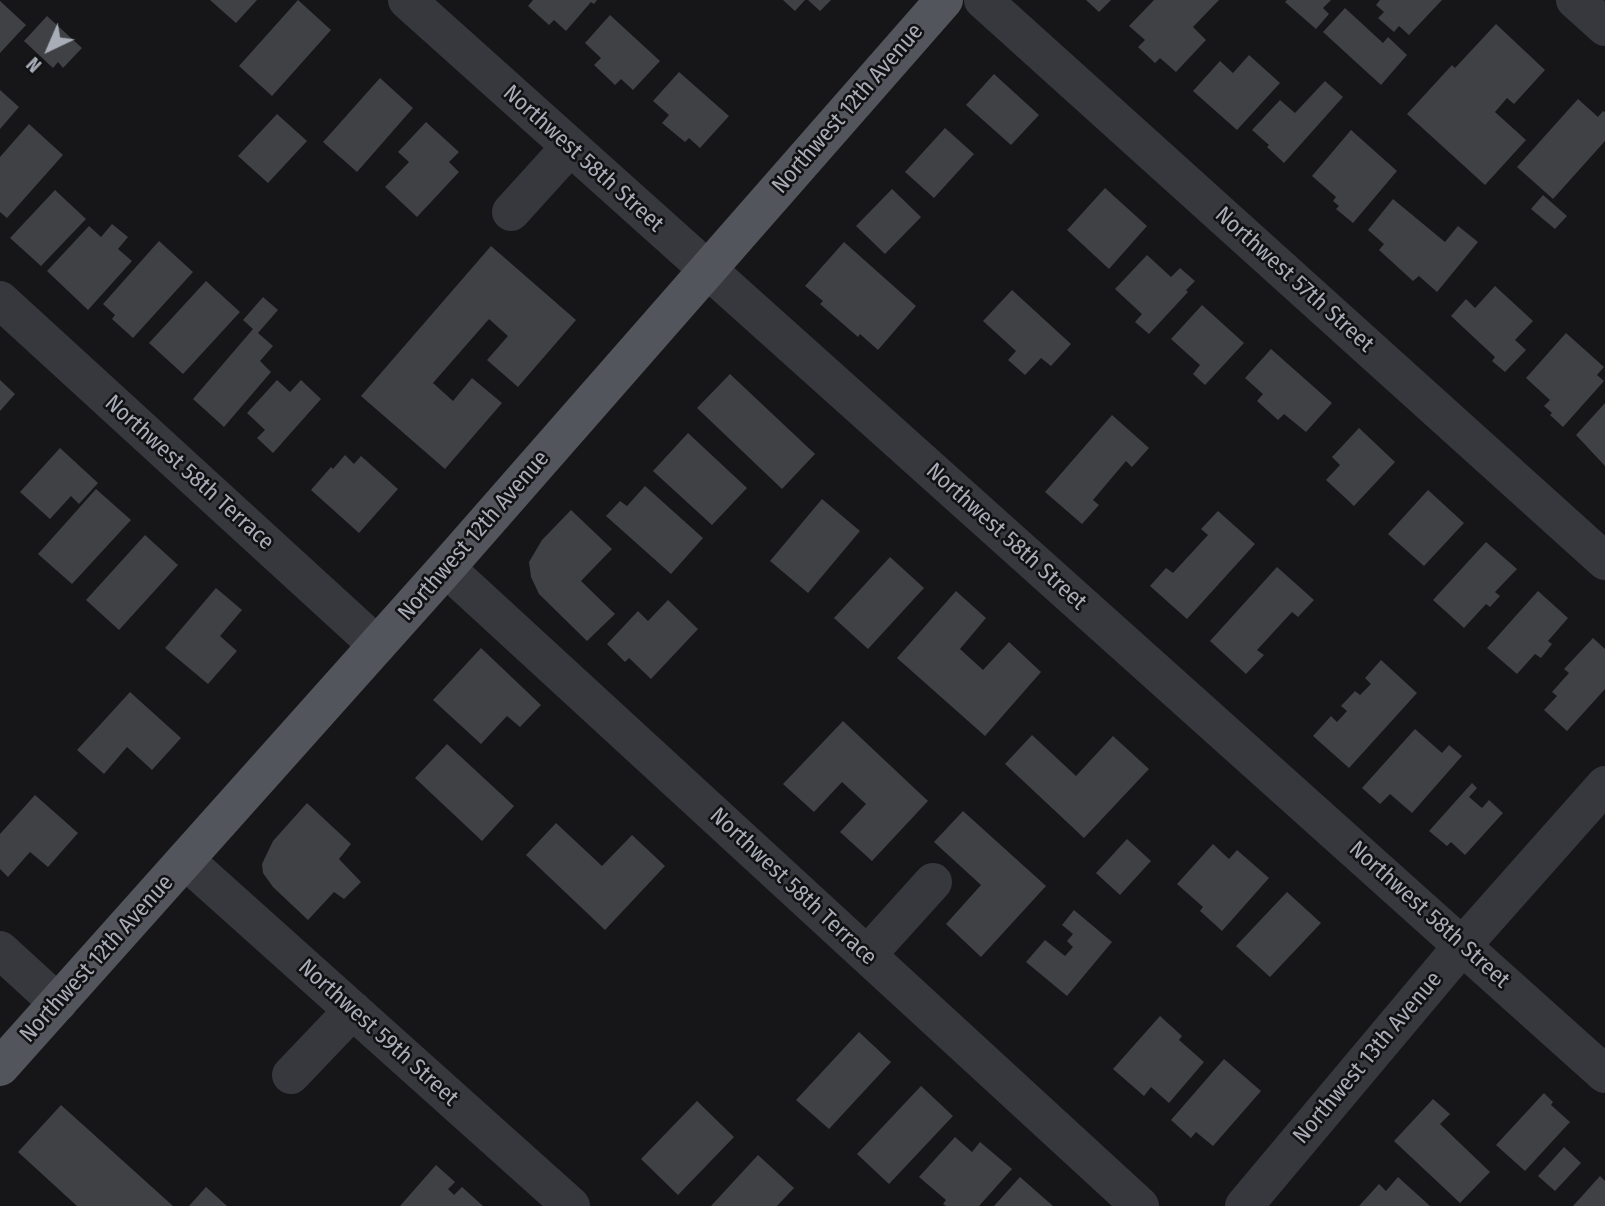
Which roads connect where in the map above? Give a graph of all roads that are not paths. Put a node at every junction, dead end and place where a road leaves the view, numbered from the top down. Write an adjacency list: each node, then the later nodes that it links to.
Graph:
1 (407, 0): 4 (street, Northwest 58th Street)
2 (944, 0): 6 (main road, Northwest 12th Avenue)
3 (983, 0): 8 (street, Northwest 57th Street)
4 (570, 147): 5 (street); 6 (street, Northwest 58th Street)
5 (511, 212)
6 (707, 271): 9 (main road, Northwest 12th Avenue); 14 (street, Northwest 58th Street)
7 (0, 300): 10 (street, Northwest 58th Terrace)
8 (1605, 561)
9 (446, 568): 10 (main road, Northwest 12th Avenue); 16 (street, Northwest 58th Terrace)
10 (377, 645): 12 (main road, Northwest 12th Avenue)
11 (1605, 785): 14 (street, Northwest 13th Avenue)
12 (186, 860): 17 (main road, Northwest 12th Avenue); 18 (street, Northwest 59th Street)
13 (933, 882): 16 (street)
14 (1463, 945): 21 (street, Northwest 58th Street); 24 (street, Northwest 13th Avenue)
15 (0, 950): 17 (street)
16 (867, 955): 23 (street, Northwest 58th Terrace)
17 (58, 1003): 19 (main road, Northwest 12th Avenue)
18 (353, 1010): 20 (street); 22 (street, Northwest 59th Street)
19 (0, 1067)
20 (291, 1074)
21 (1605, 1074)
22 (570, 1206)
23 (1140, 1206)
24 (1244, 1206)

